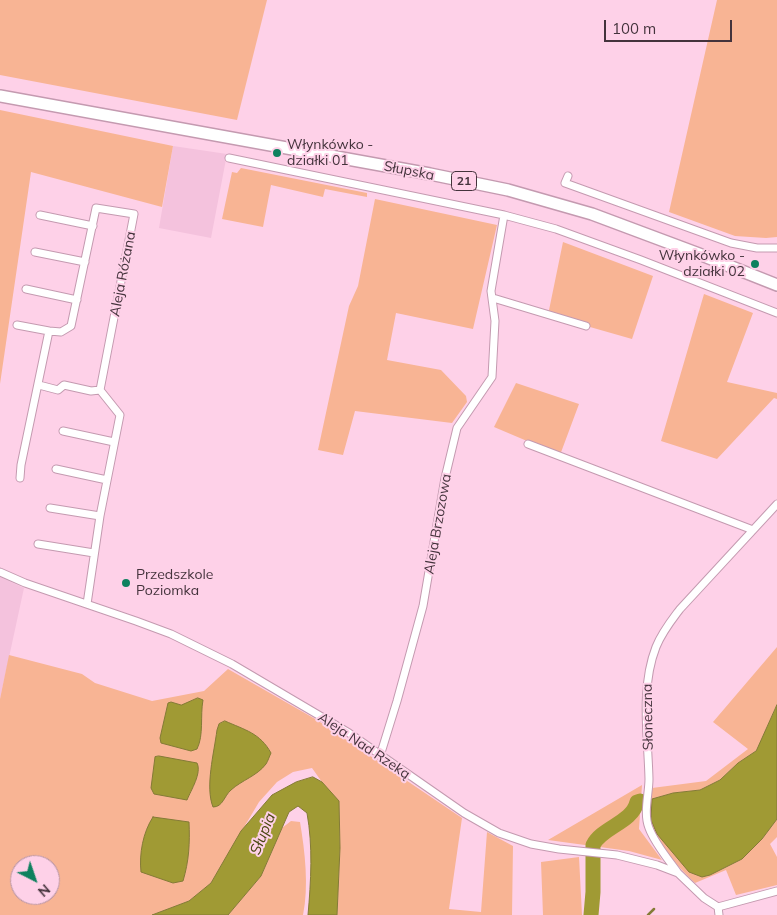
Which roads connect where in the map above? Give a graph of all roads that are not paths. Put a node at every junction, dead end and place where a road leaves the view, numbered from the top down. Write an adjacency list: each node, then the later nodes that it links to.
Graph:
1 (0, 96): 10 (main road, Słupska / 21)
2 (230, 158): 5 (street)
3 (568, 176): 7 (street)
4 (40, 215): 6 (street)
5 (504, 215): 12 (street, Aleja Brzozowa); 14 (street)
6 (93, 226): 9 (street, Aleja Różana); 19 (street, Aleja Różana)
7 (777, 248)
8 (35, 252): 9 (street)
9 (85, 262): 13 (street, Aleja Różana)
10 (777, 285)
11 (26, 289): 13 (street)
12 (493, 298): 16 (street); 34 (street, Aleja Brzozowa)
13 (77, 300): 17 (street, Aleja Różana)
14 (777, 313)
15 (18, 325): 17 (street, Aleja Różana)
16 (586, 326)
17 (48, 331): 18 (street)
18 (38, 385): 19 (street); 24 (street)
19 (100, 390): 21 (street)
20 (63, 431): 21 (street)
21 (114, 442): 25 (street)
22 (528, 444): 29 (street)
23 (56, 469): 25 (street)
24 (20, 478)
25 (107, 480): 28 (street)
26 (777, 504): 29 (street, Słoneczna)
27 (50, 508): 28 (street)
28 (100, 516): 31 (street)
29 (753, 530): 35 (street, Słoneczna)
30 (38, 544): 31 (street)
31 (94, 553): 33 (street)
32 (0, 572): 33 (street, Aleja Nad Rzeką)
33 (87, 604): 34 (street, Aleja Nad Rzeką)
34 (380, 756): 35 (street, Aleja Nad Rzeką)
35 (678, 873): 37 (street, Aleja Nad Rzeką)
36 (777, 891): 37 (street)
37 (718, 907): 38 (street)
38 (720, 915)

